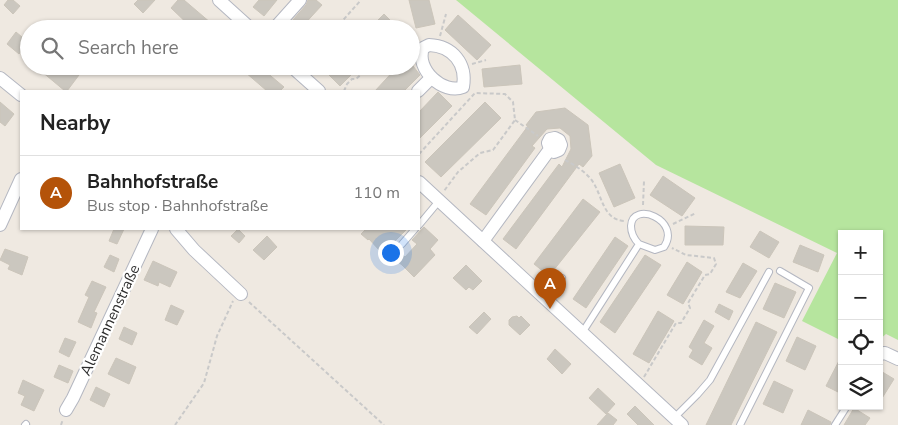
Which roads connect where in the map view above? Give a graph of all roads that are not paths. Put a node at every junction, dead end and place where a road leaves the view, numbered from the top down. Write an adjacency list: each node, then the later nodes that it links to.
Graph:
1 (219, 0): 3 (street)
2 (300, 0): 4 (street)
3 (241, 20)
4 (282, 20)
5 (301, 75): 8 (street)
6 (0, 78): 10 (street)
7 (431, 78): 7 (street); 9 (street)
8 (318, 90)
9 (419, 90)
10 (20, 94)
11 (552, 147): 20 (street)
12 (20, 181): 16 (street)
13 (420, 183): 14 (street)
14 (438, 201): 15 (lane); 20 (street)
15 (420, 224)
16 (0, 225)
17 (152, 230): 31 (street, Alemannenstraße)
18 (177, 230): 26 (street)
19 (414, 230): 21 (lane)
20 (483, 242): 27 (street)
21 (402, 244)
22 (639, 244): 22 (lane); 28 (lane)
23 (780, 271): 34 (lane)
24 (770, 272): 33 (lane)
25 (562, 278): 27 (lane)
26 (240, 294)
27 (546, 299): 28 (street)
28 (582, 332): 33 (street)
29 (883, 353): 30 (street)
30 (898, 359)
31 (66, 410)
32 (844, 410): 35 (lane)
33 (678, 421)
34 (740, 425)
35 (835, 425)

